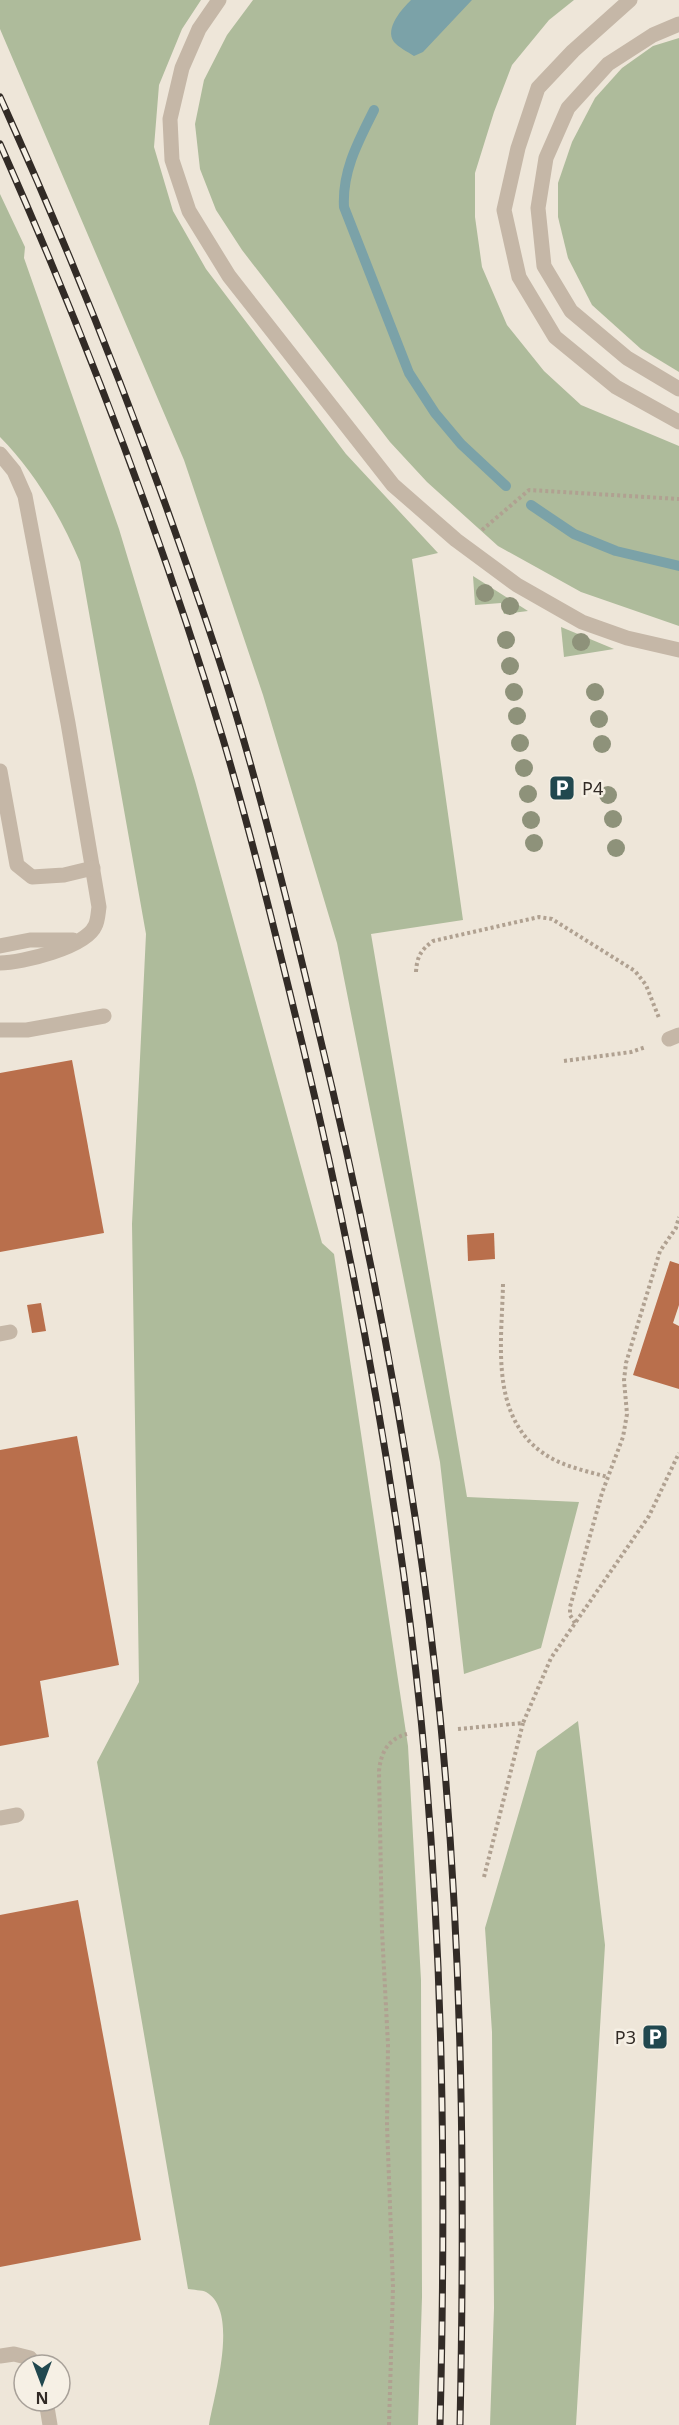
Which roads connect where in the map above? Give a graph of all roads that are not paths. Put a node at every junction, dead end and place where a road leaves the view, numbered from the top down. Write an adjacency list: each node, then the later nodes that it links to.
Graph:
1 (219, 0): 7 (street)
2 (630, 0): 5 (street)
3 (679, 24): 4 (street)
4 (679, 389)
5 (679, 422)
6 (0, 454): 9 (street)
7 (679, 650)
8 (0, 771): 9 (street)
9 (93, 868): 10 (street)
10 (82, 939): 11 (street); 12 (street)
11 (0, 946)
12 (0, 963)
13 (104, 1016): 14 (street)
14 (0, 1030)
15 (17, 1815): 16 (street)
16 (0, 1818)

